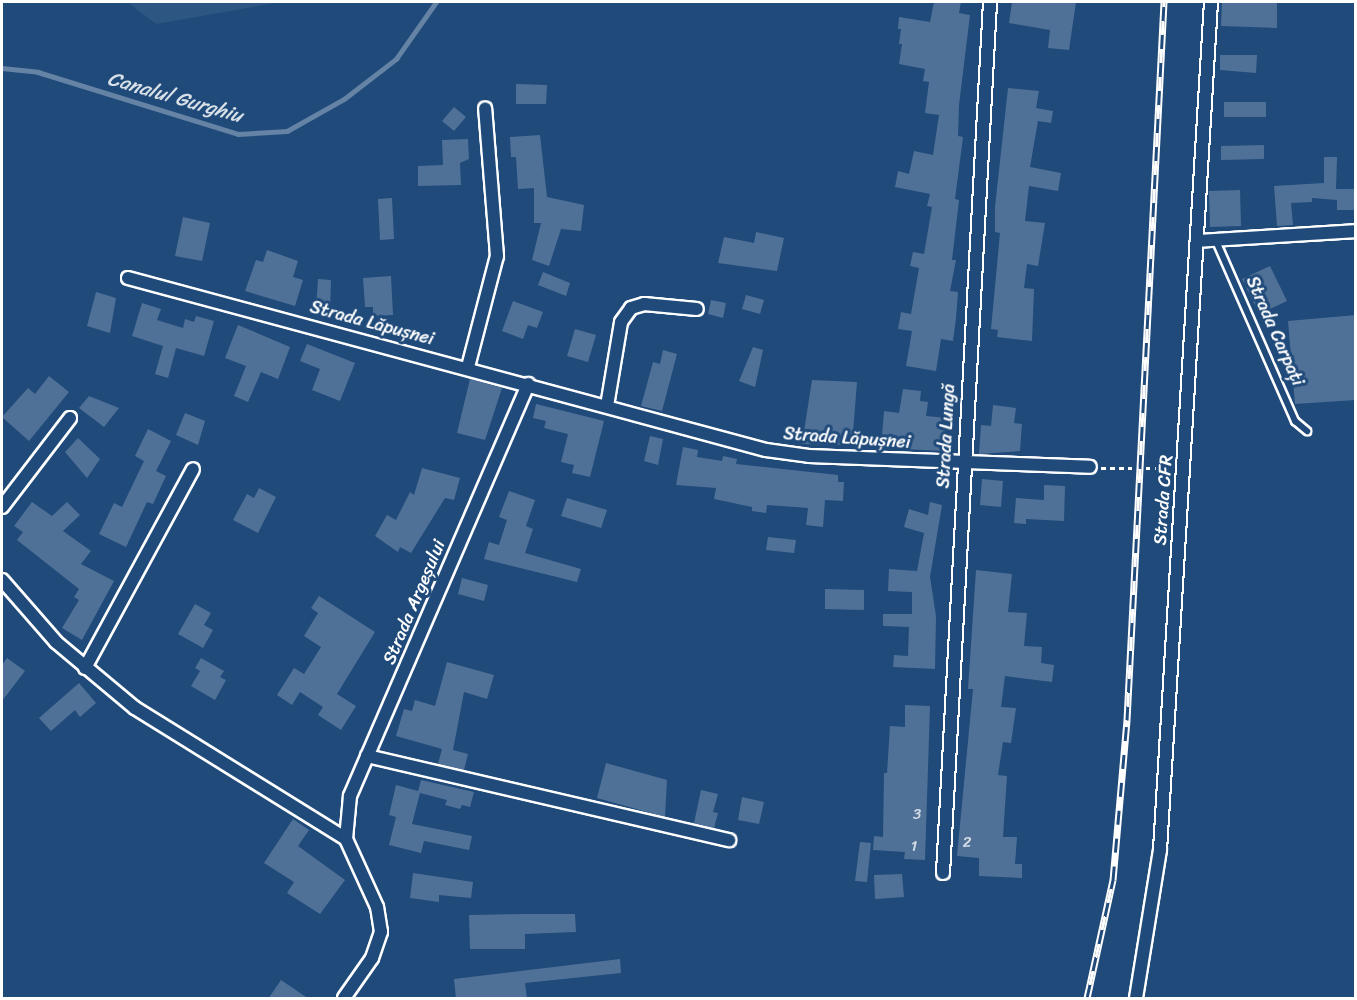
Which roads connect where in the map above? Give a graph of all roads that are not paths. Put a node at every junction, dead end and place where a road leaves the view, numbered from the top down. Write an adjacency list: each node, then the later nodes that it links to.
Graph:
1 (990, 2): 14 (street, Strada Lungă)
2 (1211, 2): 5 (street, Strada CFR)
3 (485, 108): 9 (street)
4 (1356, 231): 6 (street)
5 (1197, 241): 6 (street); 25 (street, Strada CFR)
6 (1216, 241): 13 (lane, Strada Carpați)
7 (128, 278): 9 (street, Strada Lăpușnei)
8 (697, 309): 11 (street)
9 (468, 367): 10 (street, Strada Lăpușnei)
10 (528, 384): 11 (street, Strada Lăpușnei); 20 (street, Strada Argeșului)
11 (607, 406): 14 (street, Strada Lăpușnei)
12 (70, 418): 17 (street)
13 (1307, 431)
14 (963, 463): 15 (street, Strada Lăpușnei); 23 (street, Strada Lungă)
15 (1090, 467)
16 (193, 469): 19 (street)
17 (2, 507)
18 (2, 580): 19 (street)
19 (85, 668): 21 (street)
20 (367, 756): 21 (street, Strada Argeșului); 22 (street)
21 (346, 839): 24 (street, Strada Argeșului)
22 (729, 840)
23 (943, 873)
24 (344, 999)
25 (1136, 999)

